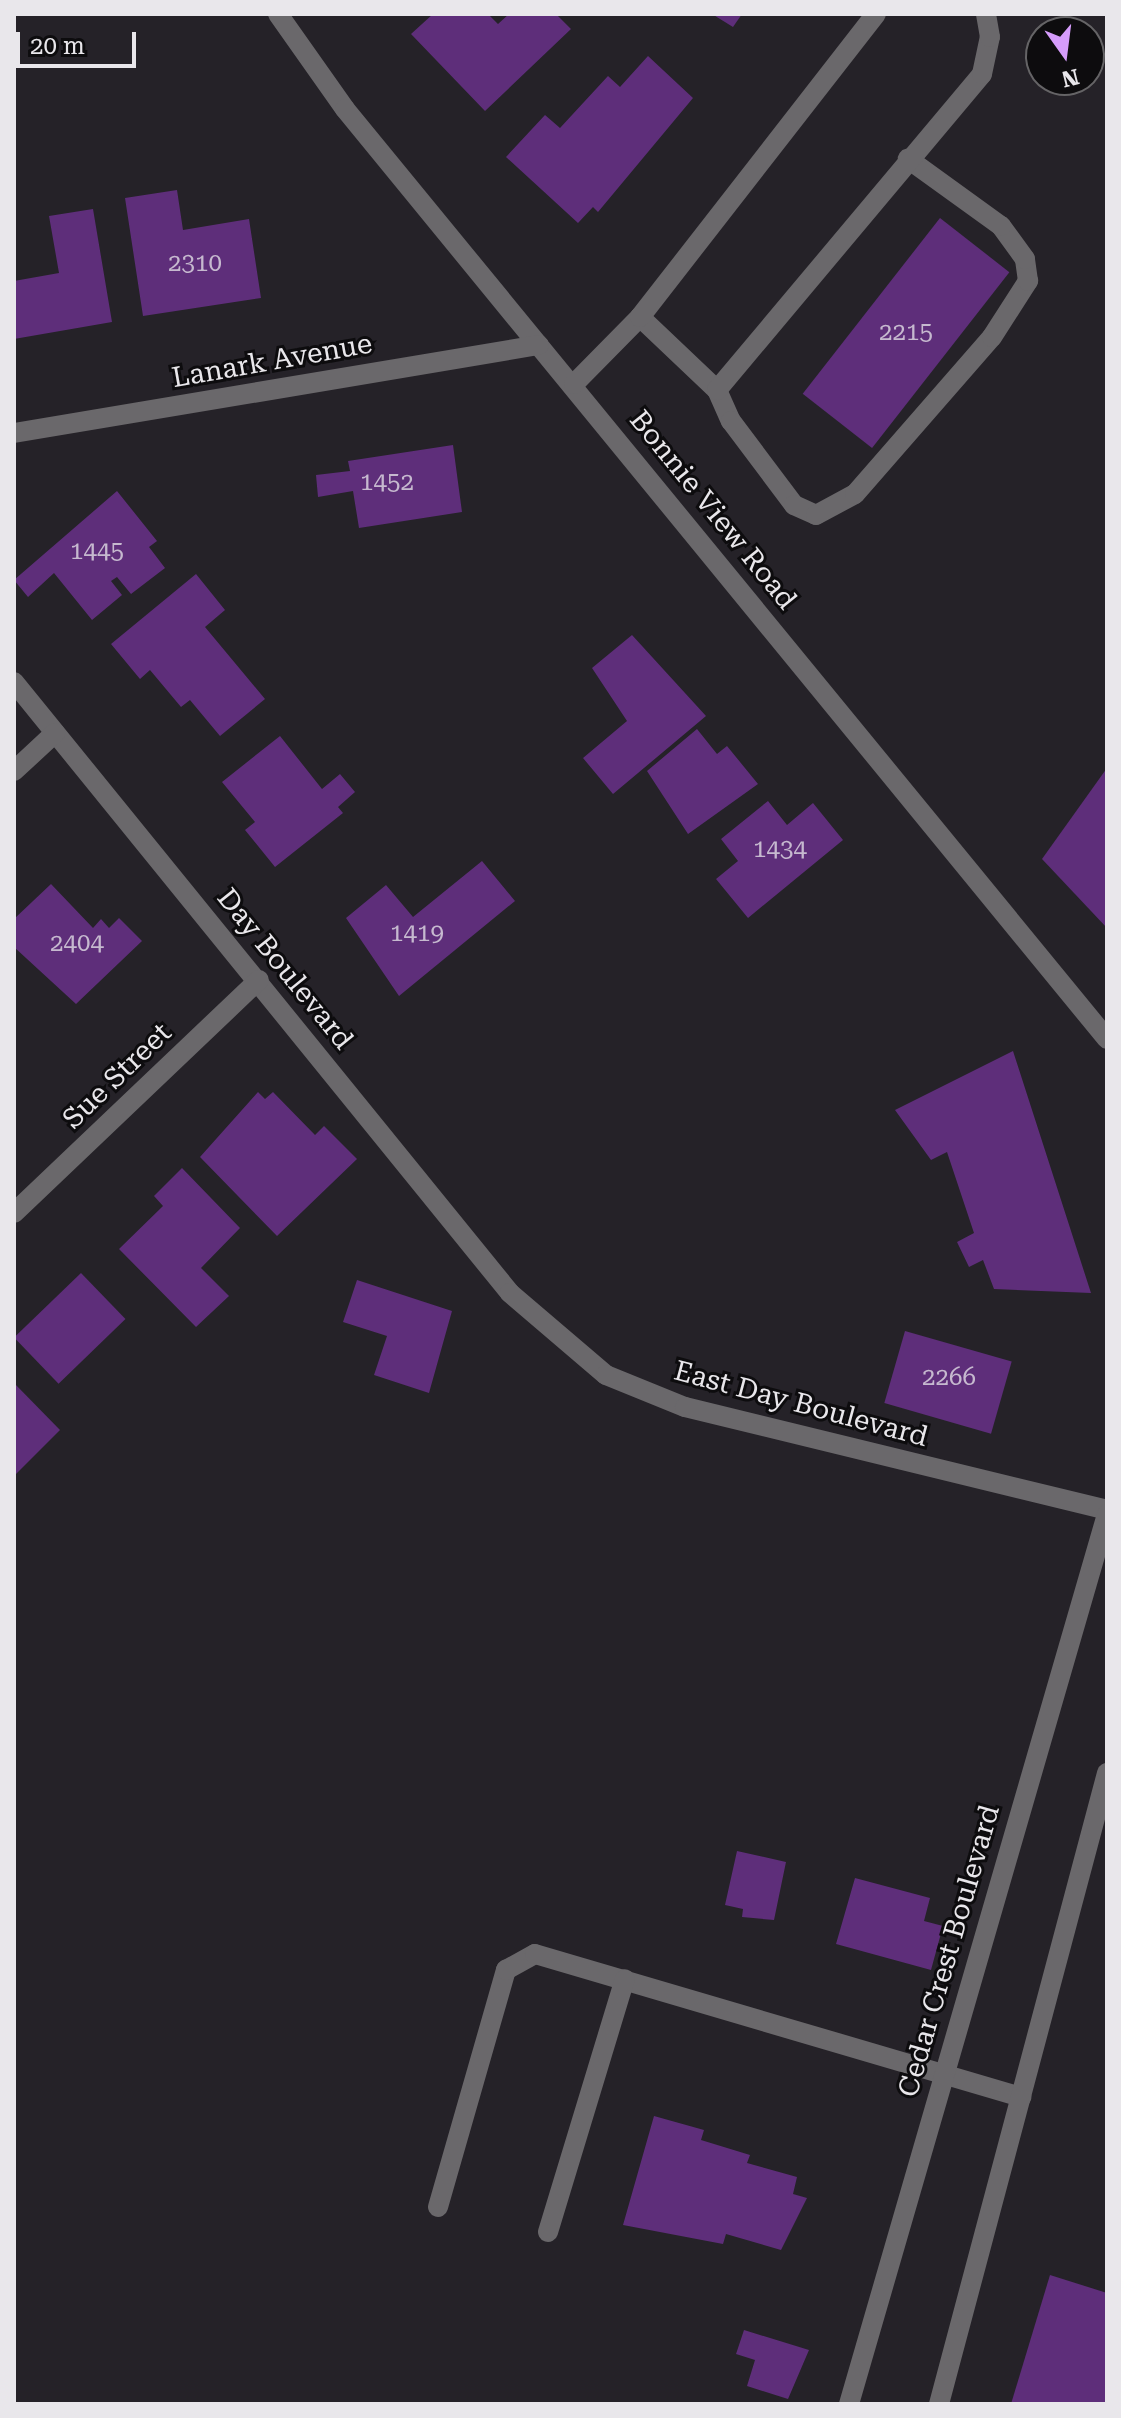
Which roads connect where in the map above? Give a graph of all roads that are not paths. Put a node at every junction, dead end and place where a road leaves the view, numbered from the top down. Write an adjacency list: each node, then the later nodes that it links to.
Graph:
1 (278, 14): 6 (street, Bonnie View Road)
2 (876, 14): 5 (street)
3 (986, 14): 4 (street)
4 (908, 159): 8 (street); 8 (street)
5 (640, 317): 7 (street); 8 (street)
6 (539, 345): 7 (street, Bonnie View Road); 9 (street, Lanark Avenue)
7 (574, 384): 14 (street, Bonnie View Road)
8 (717, 390)
9 (14, 433)
10 (14, 682): 11 (street, Day Boulevard)
11 (55, 733): 12 (street); 13 (street, Day Boulevard)
12 (14, 771)
13 (259, 980): 15 (street, Sue Street); 16 (street, Day Boulevard)
14 (1105, 1034)
15 (14, 1213)
16 (510, 1293): 17 (street, East Day Boulevard)
17 (1107, 1512): 20 (street, Cedar Crest Boulevard)
18 (1107, 1773): 21 (street)
19 (625, 1979): 20 (street); 22 (street); 23 (street)
20 (942, 2072): 21 (street); 24 (street, Cedar Crest Boulevard)
21 (1021, 2097): 25 (street)
22 (438, 2207)
23 (548, 2232)
24 (849, 2404)
25 (939, 2404)

